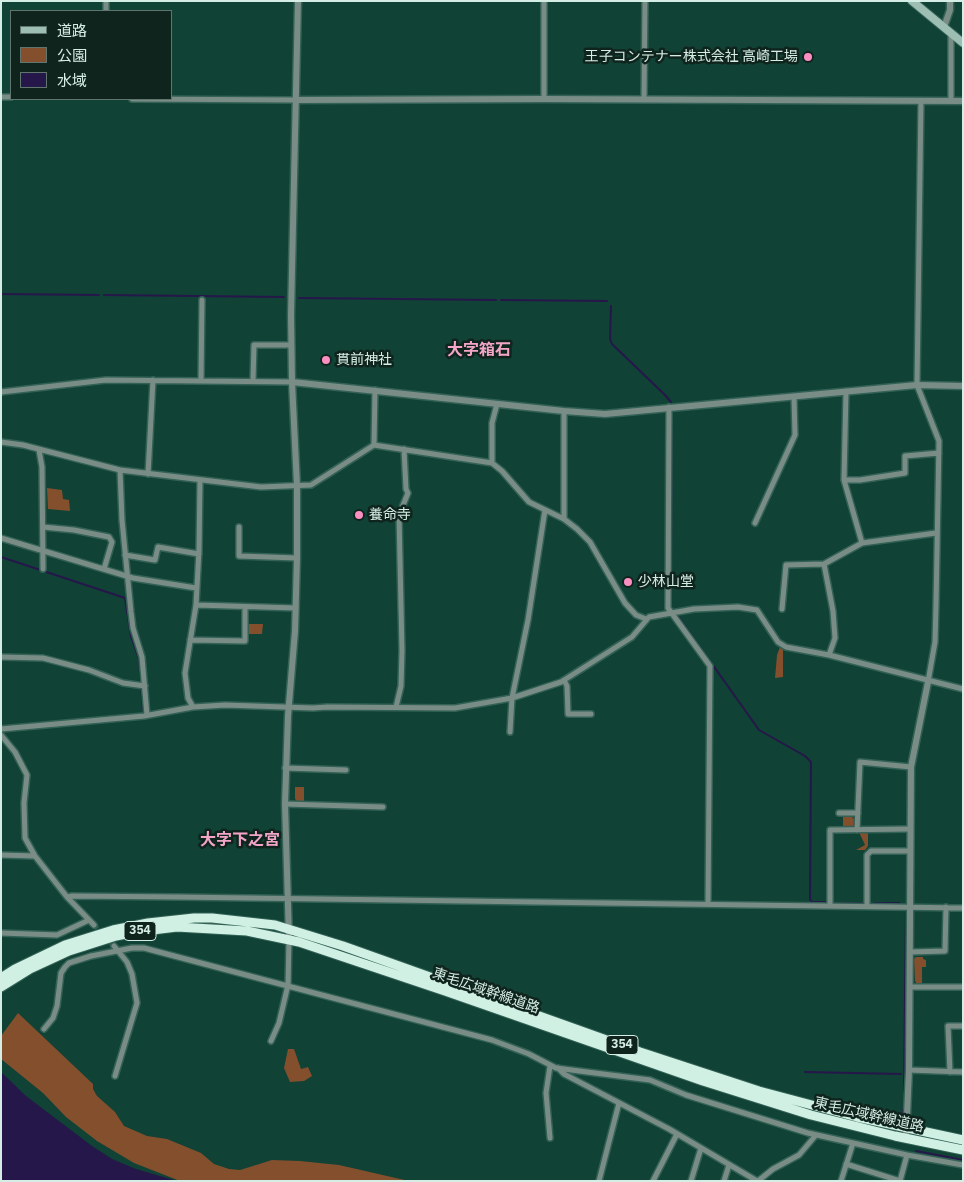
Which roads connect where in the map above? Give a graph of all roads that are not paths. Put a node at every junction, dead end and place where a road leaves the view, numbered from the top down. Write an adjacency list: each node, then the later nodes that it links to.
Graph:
1 (298, 1): 11 (street)
2 (544, 1): 10 (street)
3 (645, 1): 12 (street)
4 (912, 1): 6 (main road)
5 (950, 1): 6 (street)
6 (944, 27): 7 (main road)
7 (950, 33): 8 (main road); 13 (street)
8 (963, 43)
9 (172, 99): 11 (street)
10 (544, 99): 11 (street); 12 (street)
11 (296, 100): 17 (street)
12 (644, 100): 15 (street)
13 (951, 101): 14 (street); 15 (street)
14 (963, 101)
15 (921, 102): 22 (street)
16 (202, 300): 19 (street)
17 (291, 345): 20 (street); 21 (street)
18 (153, 380): 19 (street); 25 (street); 38 (street)
19 (201, 381): 20 (street)
20 (253, 381): 21 (street)
21 (292, 382): 24 (street); 41 (street)
22 (917, 385): 23 (street); 26 (street); 35 (street)
23 (963, 386)
24 (375, 390): 28 (street); 32 (street)
25 (1, 392)
26 (846, 392): 27 (street); 39 (street)
27 (794, 397): 29 (street); 44 (street)
28 (497, 404): 30 (street); 36 (street)
29 (669, 407): 30 (street); 63 (street)
30 (564, 411): 43 (street)
31 (1, 442): 33 (street)
32 (374, 445): 34 (street); 41 (street)
33 (39, 450): 37 (street); 45 (street)
34 (404, 450): 36 (street); 75 (street)
35 (938, 453): 39 (street); 47 (street)
36 (492, 463): 42 (street)
37 (120, 470): 38 (street); 52 (street)
38 (148, 474): 40 (street)
39 (844, 480): 49 (street)
40 (200, 481): 41 (street); 51 (street)
41 (297, 486): 53 (street)
42 (545, 510): 43 (street); 72 (street)
43 (564, 518): 64 (street)
44 (755, 523)
45 (43, 527): 50 (street); 56 (street)
46 (239, 527): 53 (street)
47 (936, 533): 49 (street); 69 (street)
48 (1, 538): 50 (street)
49 (862, 543): 54 (street)
50 (43, 550): 55 (street); 56 (street)
51 (199, 554): 52 (street); 58 (street)
52 (125, 555): 57 (street)
53 (297, 558): 61 (street)
54 (824, 564): 62 (street); 66 (street)
55 (43, 569)
56 (104, 569): 57 (street)
57 (128, 576): 58 (street); 70 (street)
58 (196, 588): 59 (street)
59 (196, 605): 60 (street); 65 (street)
60 (245, 607): 61 (street); 65 (street)
61 (296, 608): 74 (street)
62 (782, 609)
63 (672, 612): 64 (street); 66 (street); 95 (street)
64 (646, 620): 68 (street)
65 (190, 640): 73 (street)
66 (829, 655): 69 (street)
67 (1, 657): 70 (street)
68 (564, 680): 72 (street); 76 (street)
69 (928, 682): 71 (street); 81 (street)
70 (145, 686): 77 (street)
71 (963, 690)
72 (512, 698): 75 (street); 79 (street)
73 (192, 707): 74 (street); 77 (street)
74 (289, 707): 75 (street); 82 (street)
75 (396, 707)
76 (591, 714)
77 (147, 716): 78 (street)
78 (1, 729)
79 (510, 732)
80 (1, 735): 92 (street)
81 (912, 767): 87 (street); 88 (street)
82 (285, 768): 83 (street); 84 (street)
83 (346, 770)
84 (284, 804): 85 (street); 94 (street)
85 (383, 807)
86 (839, 813): 87 (street)
87 (858, 813): 89 (street)
88 (910, 829): 89 (street); 90 (street)
89 (857, 830): 96 (street)
90 (910, 851): 97 (street); 98 (street)
91 (1, 855): 92 (street)
92 (35, 856): 93 (street)
93 (67, 897): 94 (street); 101 (street)
94 (287, 898): 95 (street); 103 (street)
95 (708, 904): 96 (street)
96 (830, 905): 97 (street)
97 (867, 906): 98 (street)
98 (910, 907): 99 (street); 107 (street)
99 (946, 908): 100 (street); 107 (street)
100 (963, 908)
101 (89, 920): 102 (street); 104 (street)
102 (94, 925)
103 (288, 928): 105 (street); 108 (highway, 東毛広域幹線道路 / 354); 123 (highway, 東毛広域幹線道路 / 354)
104 (1, 933)
105 (289, 939): 109 (street); 110 (highway, 東毛広域幹線道路 / 354); 127 (highway, 東毛広域幹線道路 / 354)
106 (116, 948): 109 (street); 114 (street); 121 (street)
107 (910, 952): 111 (street)
108 (1, 978)
109 (288, 986): 115 (street); 116 (street)
110 (1, 987)
111 (910, 987): 112 (street); 118 (street)
112 (963, 987)
113 (963, 1026): 119 (street)
114 (44, 1028)
115 (270, 1041)
116 (550, 1066): 117 (street); 126 (street)
117 (558, 1068): 122 (street); 125 (street)
118 (909, 1070): 119 (street); 123 (street)
119 (950, 1072): 120 (street)
120 (963, 1072)
121 (115, 1076)
122 (618, 1103): 124 (street); 136 (street)
123 (907, 1128): 127 (street); 128 (highway, 東毛広域幹線道路 / 354)
124 (677, 1134): 130 (street); 137 (street)
125 (816, 1134): 129 (street); 140 (street)
126 (550, 1138)
127 (906, 1138): 131 (highway, 東毛広域幹線道路 / 354)
128 (963, 1140)
129 (853, 1143): 132 (street); 133 (street)
130 (700, 1148): 134 (street); 138 (street)
131 (963, 1150)
132 (907, 1155): 135 (street); 142 (street)
133 (846, 1164): 141 (street); 142 (street)
134 (729, 1165): 139 (street); 140 (street)
135 (963, 1165)
136 (599, 1181)
137 (654, 1181)
138 (691, 1181)
139 (724, 1181)
140 (758, 1181)
141 (841, 1181)
142 (900, 1181)

